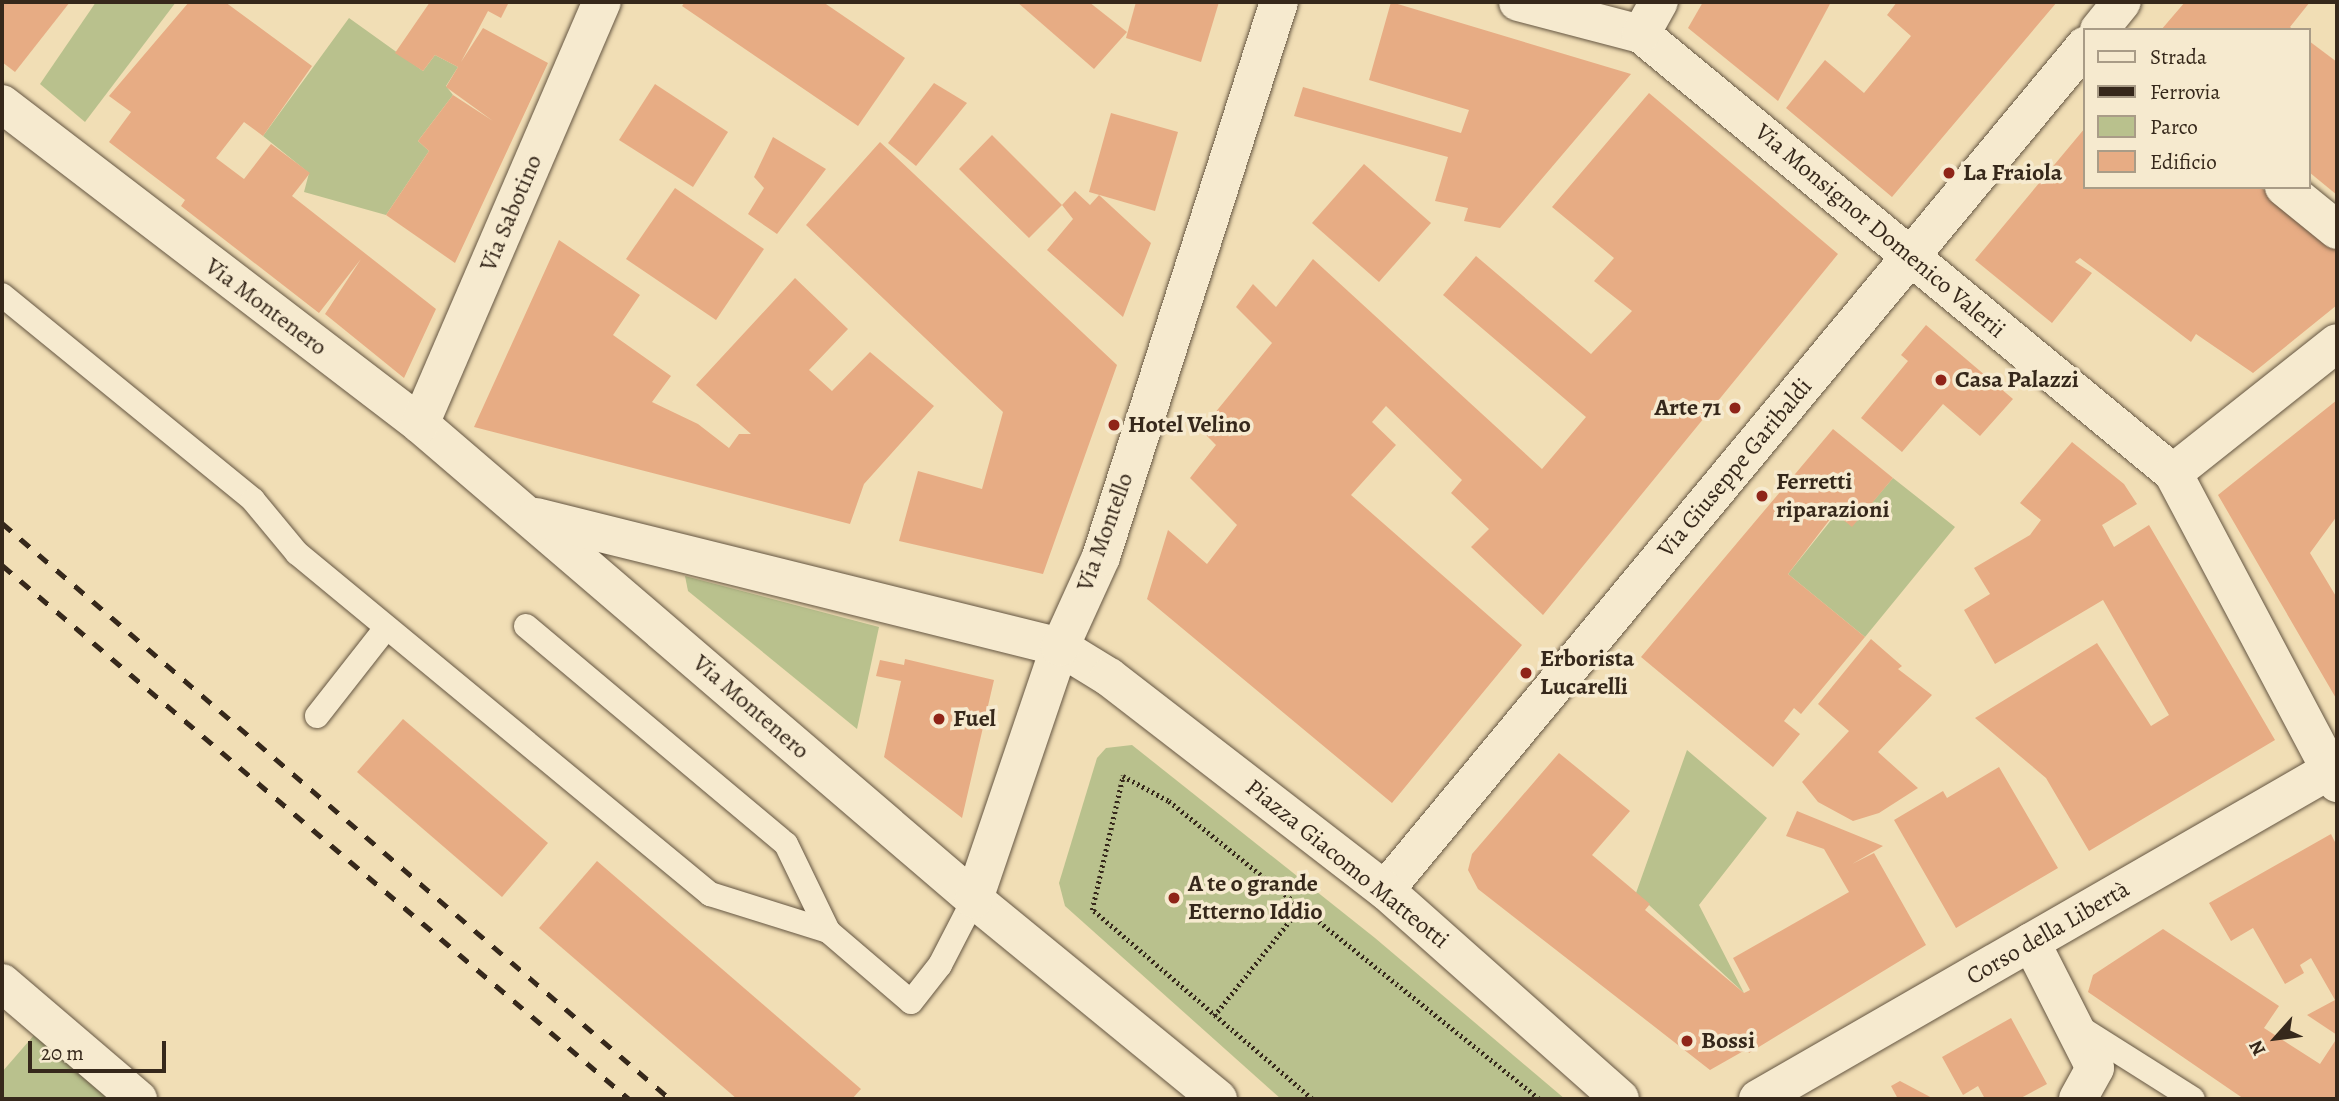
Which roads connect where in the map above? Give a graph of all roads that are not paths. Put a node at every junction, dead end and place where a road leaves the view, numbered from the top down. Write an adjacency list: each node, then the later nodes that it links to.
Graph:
1 (602, 2): 14 (street, Via Sabotino)
2 (1279, 2): 19 (street, Via Montello)
3 (1518, 2): 5 (street, Via Monsignor Domenico Valerii)
4 (2122, 2): 6 (street)
5 (1650, 18): 11 (street, Via Monsignor Domenico Valerii)
6 (2101, 28)
7 (2084, 47): 11 (street, Via Giuseppe Garibaldi)
8 (2, 104): 14 (street, Via Montenero)
9 (2286, 189): 10 (street)
10 (2337, 230)
11 (1910, 255): 15 (street, Via Monsignor Domenico Valerii); 22 (street, Via Giuseppe Garibaldi)
12 (2, 295): 18 (lane)
13 (2337, 343): 15 (street)
14 (419, 424): 16 (street, Via Montenero)
15 (2173, 473): 21 (street, Via Monsignor Domenico Valerii)
16 (528, 514): 19 (street, Via Montenero); 23 (street, Via Montenero)
17 (526, 626): 24 (lane)
18 (386, 628): 20 (lane); 24 (lane)
19 (1060, 647): 22 (street, Piazza Giacomo Matteotti); 23 (street, Via Montello)
20 (317, 716)
21 (2335, 773): 25 (street, Corso della Libertà)
22 (1385, 890): 30 (street, Piazza Giacomo Matteotti)
23 (974, 899): 24 (lane); 29 (street)
24 (828, 931)
25 (2031, 942): 27 (street); 31 (street, Corso della Libertà)
26 (2, 984): 28 (street)
27 (2076, 1025): 32 (street); 33 (lane)
28 (138, 1099)
29 (1218, 1099)
30 (1620, 1099)
31 (1758, 1099)
32 (2078, 1099)
33 (2193, 1099)

